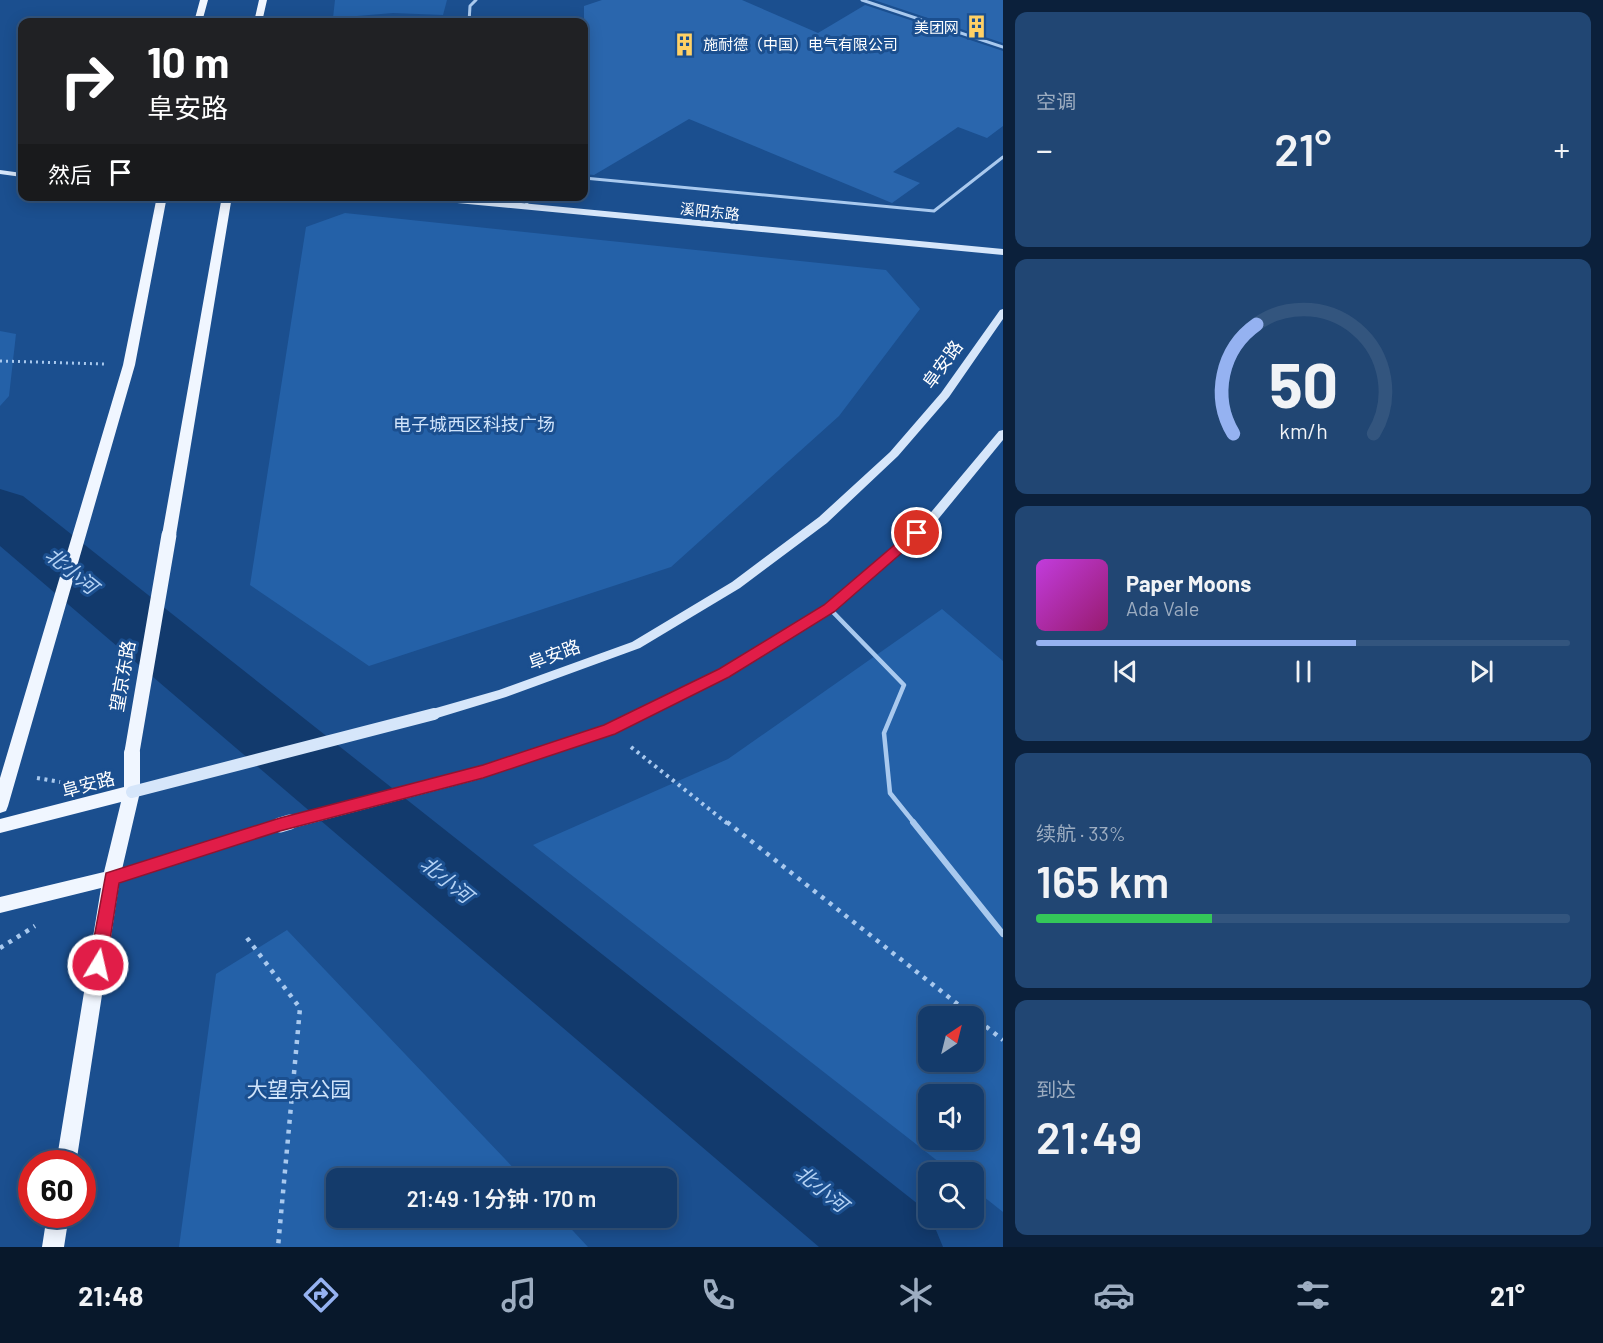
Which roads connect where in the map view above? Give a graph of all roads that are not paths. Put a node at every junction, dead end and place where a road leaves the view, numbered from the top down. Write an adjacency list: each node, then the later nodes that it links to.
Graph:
1 (204, 0): 5 (main road)
2 (263, 0): 6 (main road)
3 (476, 0): 7 (lane)
4 (862, 0): 8 (lane)
5 (199, 18)
6 (259, 18)
7 (470, 18)
8 (1003, 47)
9 (1003, 157): 12 (lane)
10 (0, 172): 11 (main road)
11 (18, 174)
12 (588, 178)
13 (161, 201): 23 (main road)
14 (226, 201): 22 (main road, 望京东路, bridge)
15 (470, 201): 17 (main road, 溪阳东路)
16 (528, 201): 17 (lane)
17 (526, 206): 18 (main road, 溪阳东路)
18 (1003, 252)
19 (1003, 312): 22 (main road, 阜安路, bridge)
20 (1003, 433): 21 (main road)
21 (829, 608): 25 (main road, bridge); 27 (lane)
22 (132, 792): 24 (main road, 阜安路); 25 (main road, 望京东路)
23 (0, 806)
24 (0, 826)
25 (111, 878): 26 (main road); 28 (main road, 望京东路)
26 (0, 905)
27 (1003, 934)
28 (68, 1150)
29 (56, 1228): 30 (main road)
30 (53, 1247)

